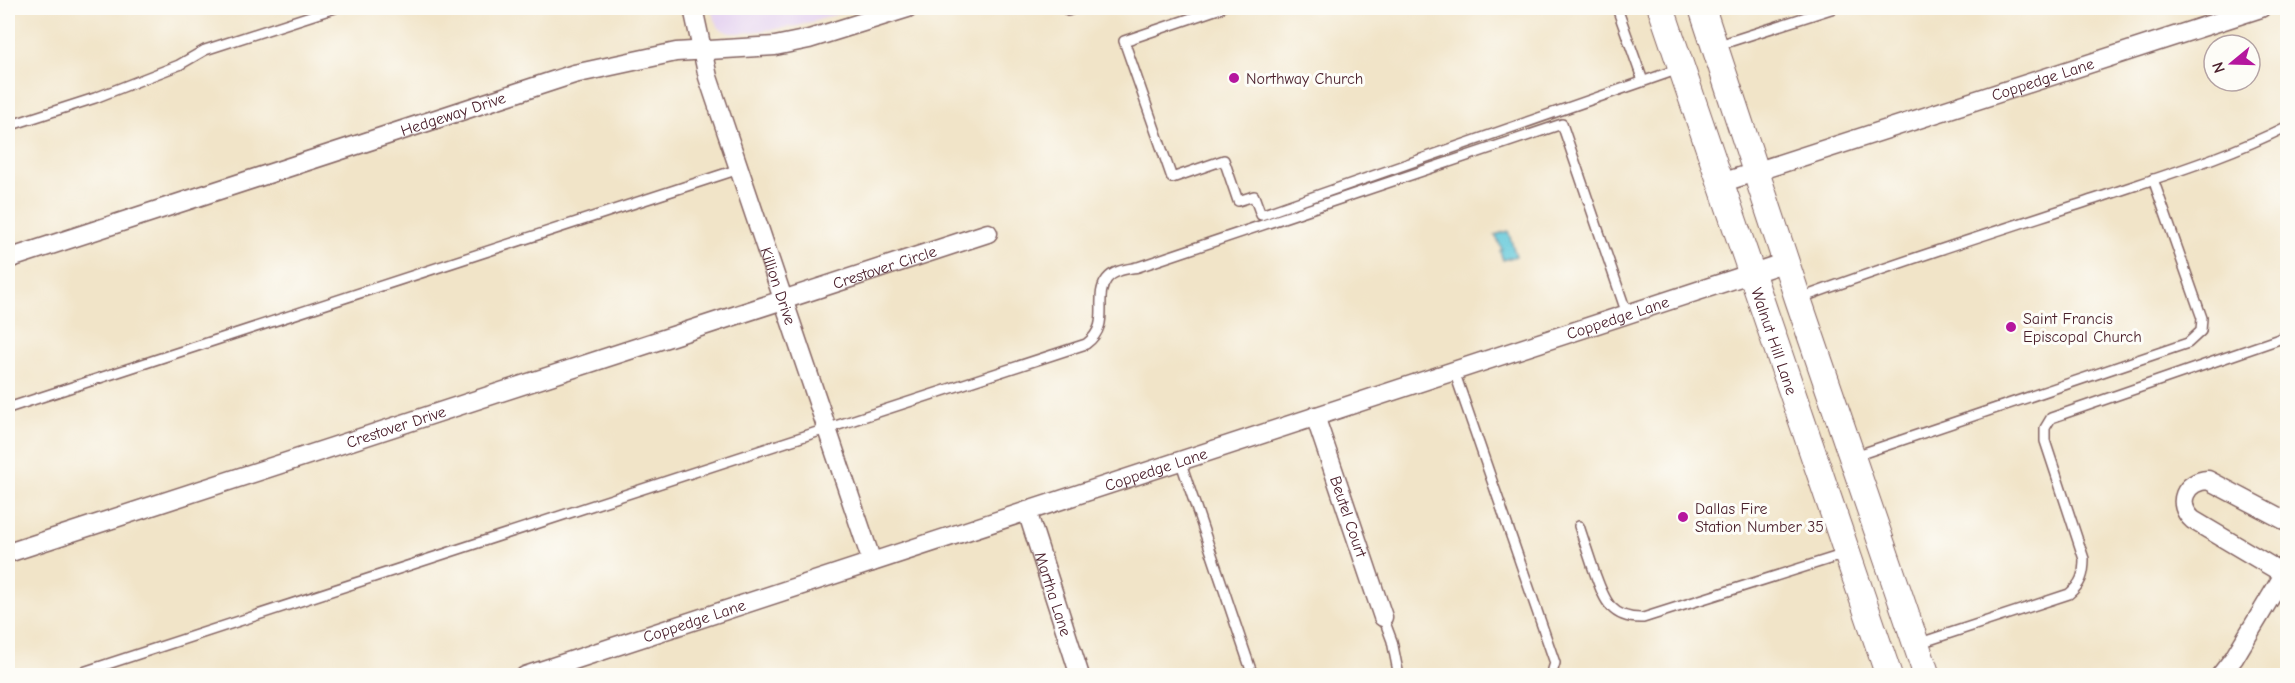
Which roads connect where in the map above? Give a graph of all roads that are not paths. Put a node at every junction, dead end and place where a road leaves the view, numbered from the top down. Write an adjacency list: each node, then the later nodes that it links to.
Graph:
1 (335, 8): 15 (lane)
2 (693, 8): 11 (street, Killion Drive)
3 (908, 8): 11 (street, Hedgeway Drive)
4 (1221, 8): 10 (lane)
5 (1617, 8): 14 (lane)
6 (1661, 8): 13 (main road, Walnut Hill Lane)
7 (1702, 8): 12 (main road)
8 (1834, 8): 12 (lane)
9 (2261, 8): 18 (street, Coppedge Lane)
10 (1192, 12): 14 (lane)
11 (704, 51): 17 (street, Killion Drive); 22 (street, Hedgeway Drive)
12 (1717, 51): 13 (main road); 18 (main road)
13 (1682, 68): 14 (lane); 20 (main road, Walnut Hill Lane)
14 (1643, 81)
15 (8, 126)
16 (2288, 126): 19 (lane)
17 (739, 169): 26 (street, Killion Drive); 30 (lane)
18 (1757, 172): 20 (street, Coppedge Lane); 23 (main road)
19 (2153, 179): 25 (lane); 33 (lane)
20 (1721, 183): 24 (main road, Walnut Hill Lane)
21 (988, 232): 26 (street, Crestover Circle)
22 (8, 259)
23 (1786, 262): 24 (street, Coppedge Lane); 25 (main road)
24 (1752, 273): 27 (street, Coppedge Lane); 34 (main road, Walnut Hill Lane)
25 (1798, 299): 33 (main road)
26 (783, 301): 32 (street, Killion Drive); 41 (street, Crestover Drive)
27 (1627, 314): 29 (street, Coppedge Lane); 32 (lane)
28 (2288, 336): 45 (lane)
29 (1454, 371): 31 (street, Coppedge Lane); 52 (lane)
30 (8, 408)
31 (1315, 416): 35 (street, Coppedge Lane); 44 (street, Beutel Court)
32 (827, 429): 42 (street, Killion Drive); 47 (lane)
33 (1850, 451): 34 (main road); 39 (main road)
34 (1815, 458): 40 (main road, Walnut Hill Lane)
35 (1180, 460): 36 (street, Coppedge Lane); 50 (lane)
36 (1027, 511): 42 (street, Coppedge Lane); 49 (street, Martha Lane)
37 (2288, 522): 43 (street)
38 (1579, 526): 40 (lane)
39 (1881, 541): 40 (main road); 45 (main road)
40 (1847, 553): 53 (main road, Walnut Hill Lane)
41 (8, 554)
42 (872, 562): 46 (street, Coppedge Lane)
43 (2286, 571): 55 (street)
44 (1383, 617): 51 (lane)
45 (1916, 644): 54 (main road)
46 (562, 670): 48 (street, Coppedge Lane)
47 (71, 675)
48 (525, 675)
49 (1080, 675)
50 (1253, 675)
51 (1399, 675)
52 (1551, 675)
53 (1889, 675)
54 (1927, 675)
55 (2220, 675)

